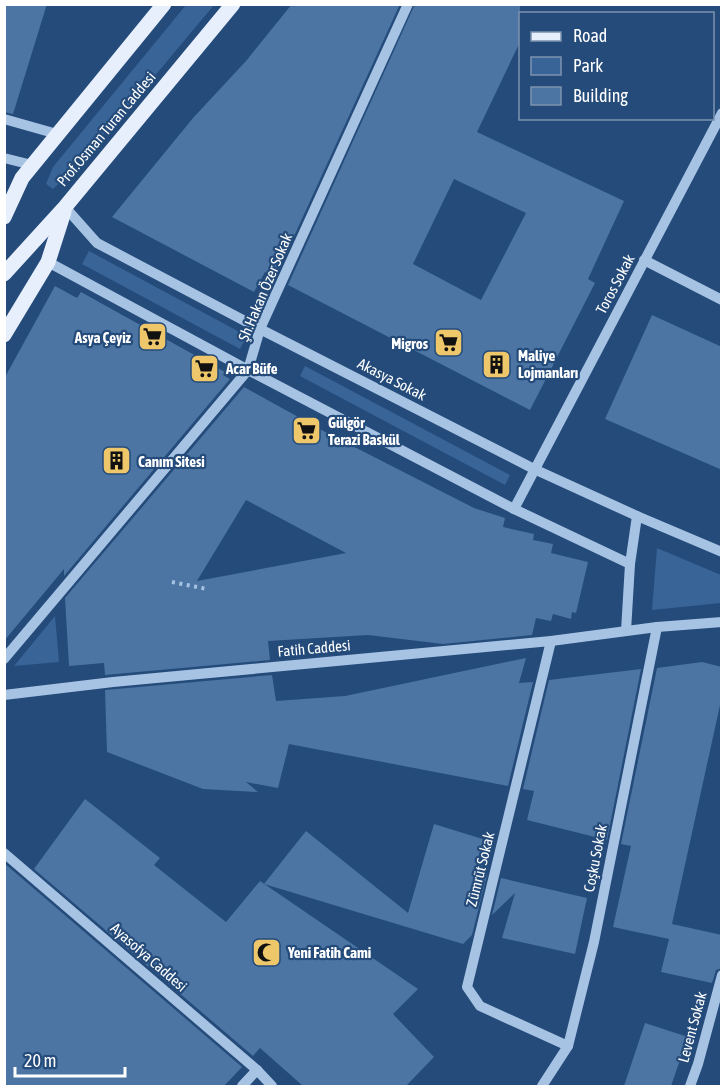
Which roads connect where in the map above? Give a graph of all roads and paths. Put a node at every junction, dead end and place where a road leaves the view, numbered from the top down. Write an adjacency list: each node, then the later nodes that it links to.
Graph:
1 (164, 4): 6 (main road)
2 (233, 4): 11 (main road, Prof.Osman Turan Caddesi)
3 (408, 4): 17 (street, Şh.Hakan Özer Sokak)
4 (722, 113): 13 (street, Toros Sokak)
5 (4, 118): 6 (street)
6 (57, 134): 8 (main road)
7 (4, 158): 8 (street)
8 (32, 165): 9 (main road)
9 (22, 178): 10 (main road); 12 (main road)
10 (4, 194)
11 (65, 207): 14 (main road); 15 (main road, Prof.Osman Turan Caddesi); 17 (street, Akasya Sokak)
12 (4, 217)
13 (644, 260): 16 (street); 20 (street, Toros Sokak)
14 (48, 262): 18 (main road); 19 (street)
15 (4, 274)
16 (722, 300)
17 (260, 329): 19 (street, Şh.Hakan Özer Sokak); 20 (street, Akasya Sokak)
18 (4, 335)
19 (248, 370): 21 (street); 31 (street, Şh.Hakan Özer Sokak)
20 (534, 469): 21 (street, Toros Sokak); 22 (street, Akasya Sokak)
21 (514, 509): 24 (street)
22 (637, 516): 23 (street, Akasya Sokak); 24 (street)
23 (722, 552)
24 (630, 564): 29 (street)
25 (172, 582): 26 (path)
26 (207, 589)
27 (722, 622): 28 (street, Fatih Caddesi)
28 (657, 627): 29 (street, Fatih Caddesi); 35 (street, Coşku Sokak)
29 (626, 631): 30 (street, Fatih Caddesi)
30 (551, 641): 32 (street, Fatih Caddesi); 35 (street, Zümrüt Sokak)
31 (4, 659)
32 (4, 695)
33 (4, 853): 36 (street, Ayasofya Caddesi)
34 (722, 975): 40 (street, Levent Sokak)
35 (568, 1047): 39 (street, Coşku Sokak)
36 (257, 1071): 37 (street); 38 (street, Ayasofya Caddesi)
37 (242, 1086)
38 (272, 1086)
39 (542, 1086)
40 (690, 1086)

